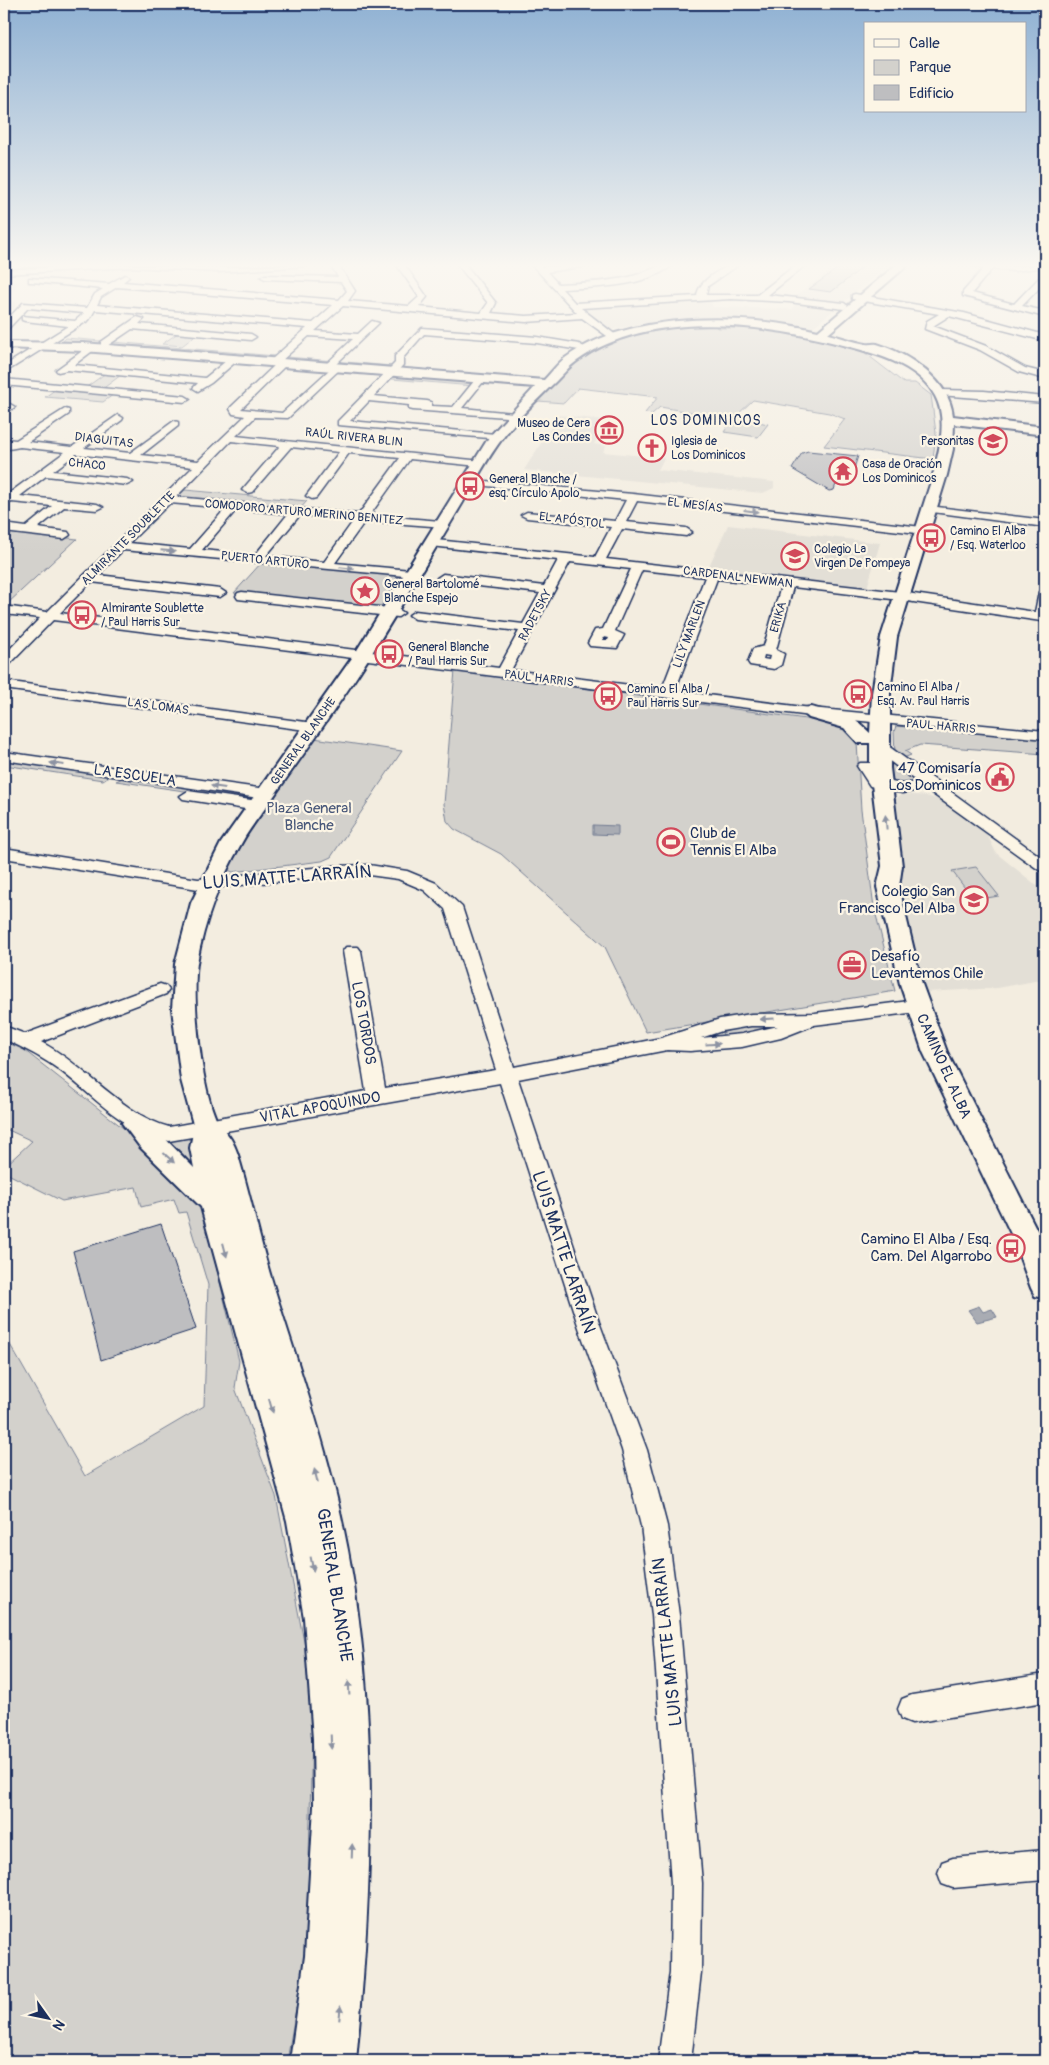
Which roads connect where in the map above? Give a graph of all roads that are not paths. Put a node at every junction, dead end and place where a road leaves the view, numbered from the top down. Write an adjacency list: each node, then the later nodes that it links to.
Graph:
1 (20, 360): 15 (street)
2 (76, 360): 13 (street)
3 (227, 360): 19 (street)
4 (252, 360): 12 (main road)
5 (281, 360): 12 (street)
6 (339, 360): 14 (street)
7 (399, 360): 16 (street)
8 (559, 360): 18 (main road); 23 (main road)
9 (570, 360): 23 (main road)
10 (901, 360): 24 (main road)
11 (1005, 360): 17 (street)
12 (278, 363): 14 (main road); 34 (street)
13 (64, 368): 19 (street); 22 (street)
14 (332, 368): 16 (main road); 34 (street)
15 (4, 370)
16 (389, 373): 18 (main road); 27 (street)
17 (1045, 376)
18 (457, 378): 21 (main road); 23 (main road)
19 (208, 381): 28 (street)
20 (4, 382): 22 (street)
21 (478, 382): 23 (main road); 31 (street)
22 (38, 385): 25 (street); 26 (street)
23 (540, 387): 36 (main road, GENERAL BLANCHE)
24 (942, 393): 29 (street); 38 (main road, CAMINO EL ALBA)
25 (24, 395)
26 (147, 396): 28 (street); 30 (street)
27 (365, 398): 35 (street); 35 (street)
28 (185, 399): 32 (street)
29 (1045, 400)
30 (136, 404)
31 (457, 409): 35 (street); 36 (street)
32 (173, 410)
33 (64, 412): 45 (street)
34 (252, 414): 43 (street, ALMIRANTE SOUBLETTE)
35 (407, 414): 42 (street)
36 (514, 416): 42 (main road, GENERAL BLANCHE)
37 (118, 418): 47 (street)
38 (947, 421): 40 (main road); 41 (main road); 65 (main road, CAMINO EL ALBA)
39 (174, 424): 51 (street)
40 (1045, 431)
41 (1045, 435)
42 (496, 437): 52 (main road, GENERAL BLANCHE)
43 (228, 438): 46 (street, RAÚL RIVERA BLIN); 53 (street, ALMIRANTE SOUBLETTE)
44 (4, 442): 45 (street, DIAGUITAS)
45 (18, 444): 47 (street, DIAGUITAS); 49 (street)
46 (288, 444): 48 (street, RAÚL RIVERA BLIN); 57 (street)
47 (74, 450): 51 (street, DIAGUITAS); 54 (street)
48 (346, 450): 50 (street, RAÚL RIVERA BLIN); 59 (street)
49 (4, 453)
50 (407, 456): 52 (street, RAÚL RIVERA BLIN); 68 (street)
51 (132, 457): 53 (street, DIAGUITAS)
52 (478, 463): 55 (main road, GENERAL BLANCHE)
53 (201, 465): 61 (street, ALMIRANTE SOUBLETTE)
54 (44, 473): 56 (street, CHACO); 58 (street)
55 (468, 481): 60 (street, EL MESÍAS); 70 (main road, GENERAL BLANCHE)
56 (127, 482)
57 (248, 490)
58 (9, 496): 62 (street)
59 (312, 496)
60 (633, 497): 71 (street, EL APÓSTOL); 74 (street, EL MESÍAS, one-way to 74)
61 (166, 499): 63 (street, COMODORO ARTURO MERINO BENITEZ); 78 (street, ALMIRANTE SOUBLETTE)
62 (62, 503): 64 (street); 73 (street)
63 (234, 506): 66 (street, COMODORO ARTURO MERINO BENITEZ); 79 (street)
64 (97, 507)
65 (929, 509): 69 (street); 74 (main road, CAMINO EL ALBA)
66 (297, 512): 68 (street, COMODORO ARTURO MERINO BENITEZ); 81 (street)
67 (527, 515): 71 (street, EL APÓSTOL)
68 (362, 518): 70 (street, COMODORO ARTURO MERINO BENITEZ); 83 (street)
69 (1045, 524)
70 (441, 525): 77 (main road, GENERAL BLANCHE)
71 (618, 526): 75 (street); 82 (street, EL APÓSTOL)
72 (4, 528): 73 (street)
73 (28, 531): 76 (street)
74 (922, 531): 94 (main road, CAMINO EL ALBA)
75 (686, 532)
76 (64, 535)
77 (431, 542): 80 (street, CARDENAL NEWMAN); 85 (main road, GENERAL BLANCHE)
78 (120, 546): 79 (street, PUERTO ARTURO, one-way to 79); 87 (street, ALMIRANTE SOUBLETTE)
79 (193, 553): 81 (street, PUERTO ARTURO)
80 (566, 557): 82 (street, CARDENAL NEWMAN); 90 (street, RADETSKY)
81 (258, 559): 83 (street, PUERTO ARTURO)
82 (599, 561): 84 (street, CARDENAL NEWMAN)
83 (327, 566): 85 (street, PUERTO ARTURO, one-way to 85)
84 (638, 566): 86 (street, CARDENAL NEWMAN); 101 (street)
85 (411, 574): 96 (main road, GENERAL BLANCHE)
86 (712, 574): 89 (street, CARDENAL NEWMAN); 107 (street, LILY MARLEN)
87 (87, 578): 92 (street); 98 (street, ALMIRANTE SOUBLETTE)
88 (443, 578): 90 (street)
89 (788, 583): 94 (street, CARDENAL NEWMAN); 102 (street, ERIKA)
90 (548, 590): 100 (street, RADETSKY)
91 (1045, 592): 99 (street)
92 (220, 593)
93 (242, 596): 96 (street)
94 (900, 596): 99 (street, CARDENAL NEWMAN); 109 (main road, CAMINO EL ALBA)
95 (4, 610): 98 (street, PAUL HARRIS)
96 (393, 613): 103 (main road, GENERAL BLANCHE)
97 (415, 615): 100 (street)
98 (49, 616): 103 (street, PAUL HARRIS); 104 (street, ALMIRANTE SOUBLETTE)
99 (1043, 617)
100 (528, 628): 105 (street, RADETSKY)
101 (608, 634)
102 (769, 651)
103 (362, 656): 105 (street, PAUL HARRIS); 110 (main road, GENERAL BLANCHE)
104 (4, 662)
105 (503, 674): 107 (street, PAUL HARRIS)
106 (4, 685): 110 (street, LAS LOMAS)
107 (667, 694): 108 (street, PAUL HARRIS)
108 (811, 712): 109 (street, PAUL HARRIS); 112 (main road)
109 (872, 719): 111 (street, PAUL HARRIS); 112 (main road, CAMINO EL ALBA)
110 (313, 726): 119 (main road, GENERAL BLANCHE)
111 (1045, 735)
112 (872, 742): 114 (main road, CAMINO EL ALBA); 117 (street); 118 (main road, CAMINO EL ALBA)
113 (4, 756): 116 (street, LA ESCUELA, one-way to 113)
114 (865, 766): 118 (street); 123 (main road, CAMINO EL ALBA)
115 (4, 769): 116 (street, LA ESCUELA)
116 (114, 779): 119 (street, LA ESCUELA)
117 (928, 783): 118 (street); 121 (street)
118 (882, 785): 123 (main road, CAMINO EL ALBA, one-way to 118)
119 (262, 800): 122 (main road, GENERAL BLANCHE)
120 (4, 853): 122 (street, LUIS MATTE LARRAÍN)
121 (1045, 866)
122 (209, 884): 129 (street, LUIS MATTE LARRAÍN); 132 (main road, GENERAL BLANCHE)
123 (888, 887): 126 (main road, CAMINO EL ALBA)
124 (352, 951): 130 (street, LOS TORDOS)
125 (160, 990): 128 (street)
126 (917, 1006): 129 (street, VITAL APOQUINDO); 134 (main road, CAMINO EL ALBA)
127 (4, 1032): 128 (street, VITAL APOQUINDO)
128 (24, 1040): 131 (street, VITAL APOQUINDO)
129 (505, 1075): 130 (street, VITAL APOQUINDO); 142 (street, LUIS MATTE LARRAÍN)
130 (377, 1096): 132 (street, VITAL APOQUINDO)
131 (136, 1123): 132 (street, VITAL APOQUINDO); 133 (main road, one-way to 133)
132 (207, 1128): 133 (main road, GENERAL BLANCHE); 141 (main road, GENERAL BLANCHE, one-way to 132)
133 (213, 1203): 141 (main road, GENERAL BLANCHE, one-way to 141)
134 (1026, 1236): 135 (main road, CAMINO EL ALBA); 136 (main road, CAMINO EL ALBA)
135 (1045, 1267)
136 (1045, 1288)
137 (1045, 1688): 138 (street)
138 (912, 1709)
139 (1045, 1865): 140 (street)
140 (953, 1873)
141 (316, 2056)
142 (675, 2061)

